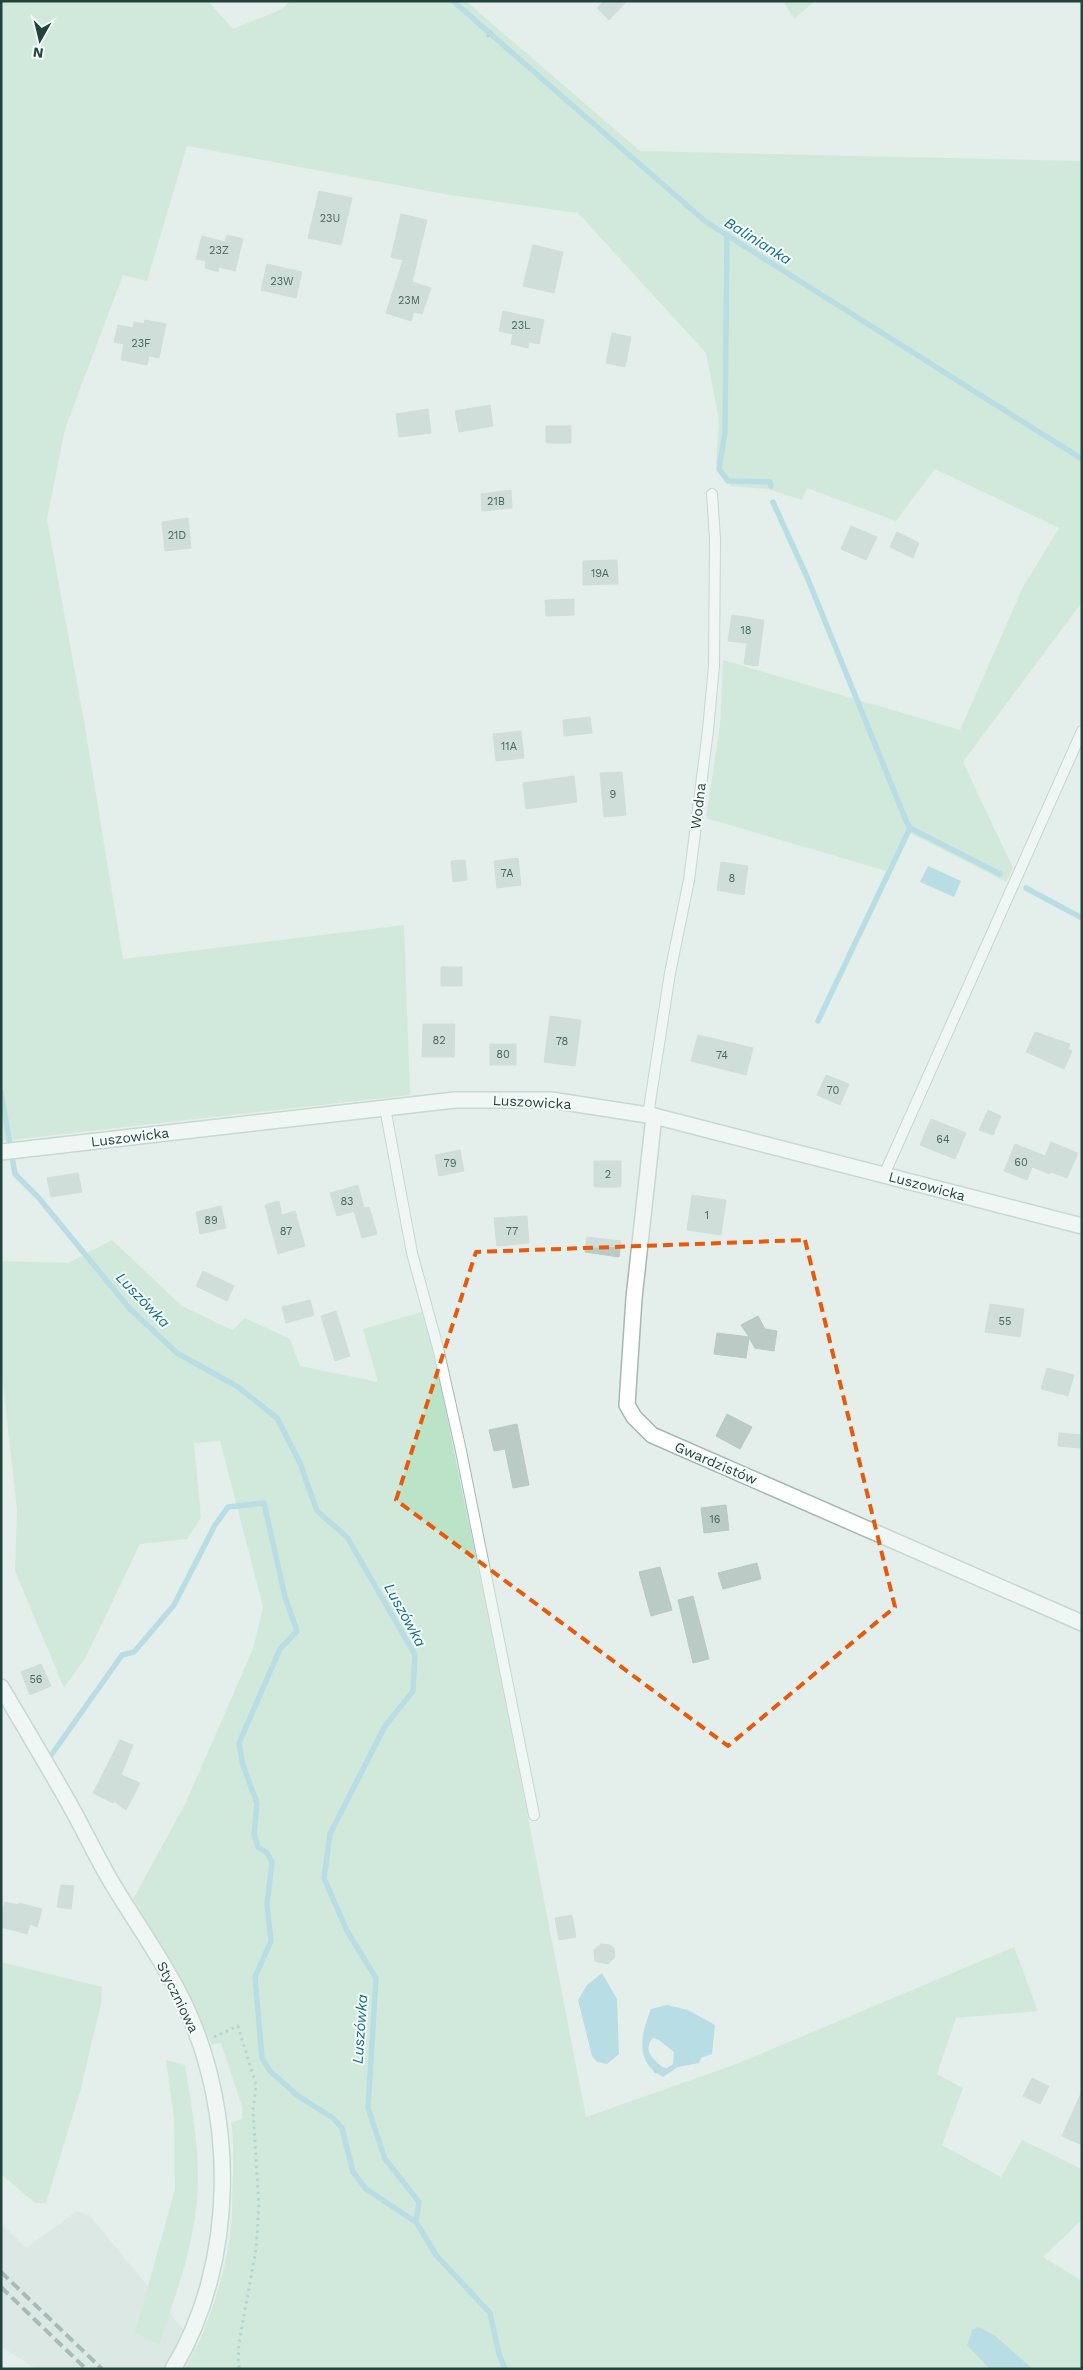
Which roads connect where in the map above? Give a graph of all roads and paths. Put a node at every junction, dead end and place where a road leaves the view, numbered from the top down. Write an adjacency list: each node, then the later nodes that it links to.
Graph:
1 (492, 31): 2 (path)
2 (487, 38)
3 (712, 494): 6 (lane, Wodna)
4 (1082, 732): 8 (lane)
5 (385, 1108): 6 (street, Luszowicka); 7 (street, Luszowicka); 12 (lane)
6 (651, 1116): 8 (street, Luszowicka); 10 (street, Gwardzistów)
7 (2, 1152)
8 (884, 1175): 9 (street, Luszowicka)
9 (1082, 1226)
10 (1082, 1623)
11 (1, 1687): 13 (street, Styczniowa)
12 (534, 1815)
13 (200, 2044): 16 (street, Styczniowa); 17 (path)
14 (660, 2065): 15 (path)
15 (656, 2073)
16 (173, 2369)
17 (240, 2369)

